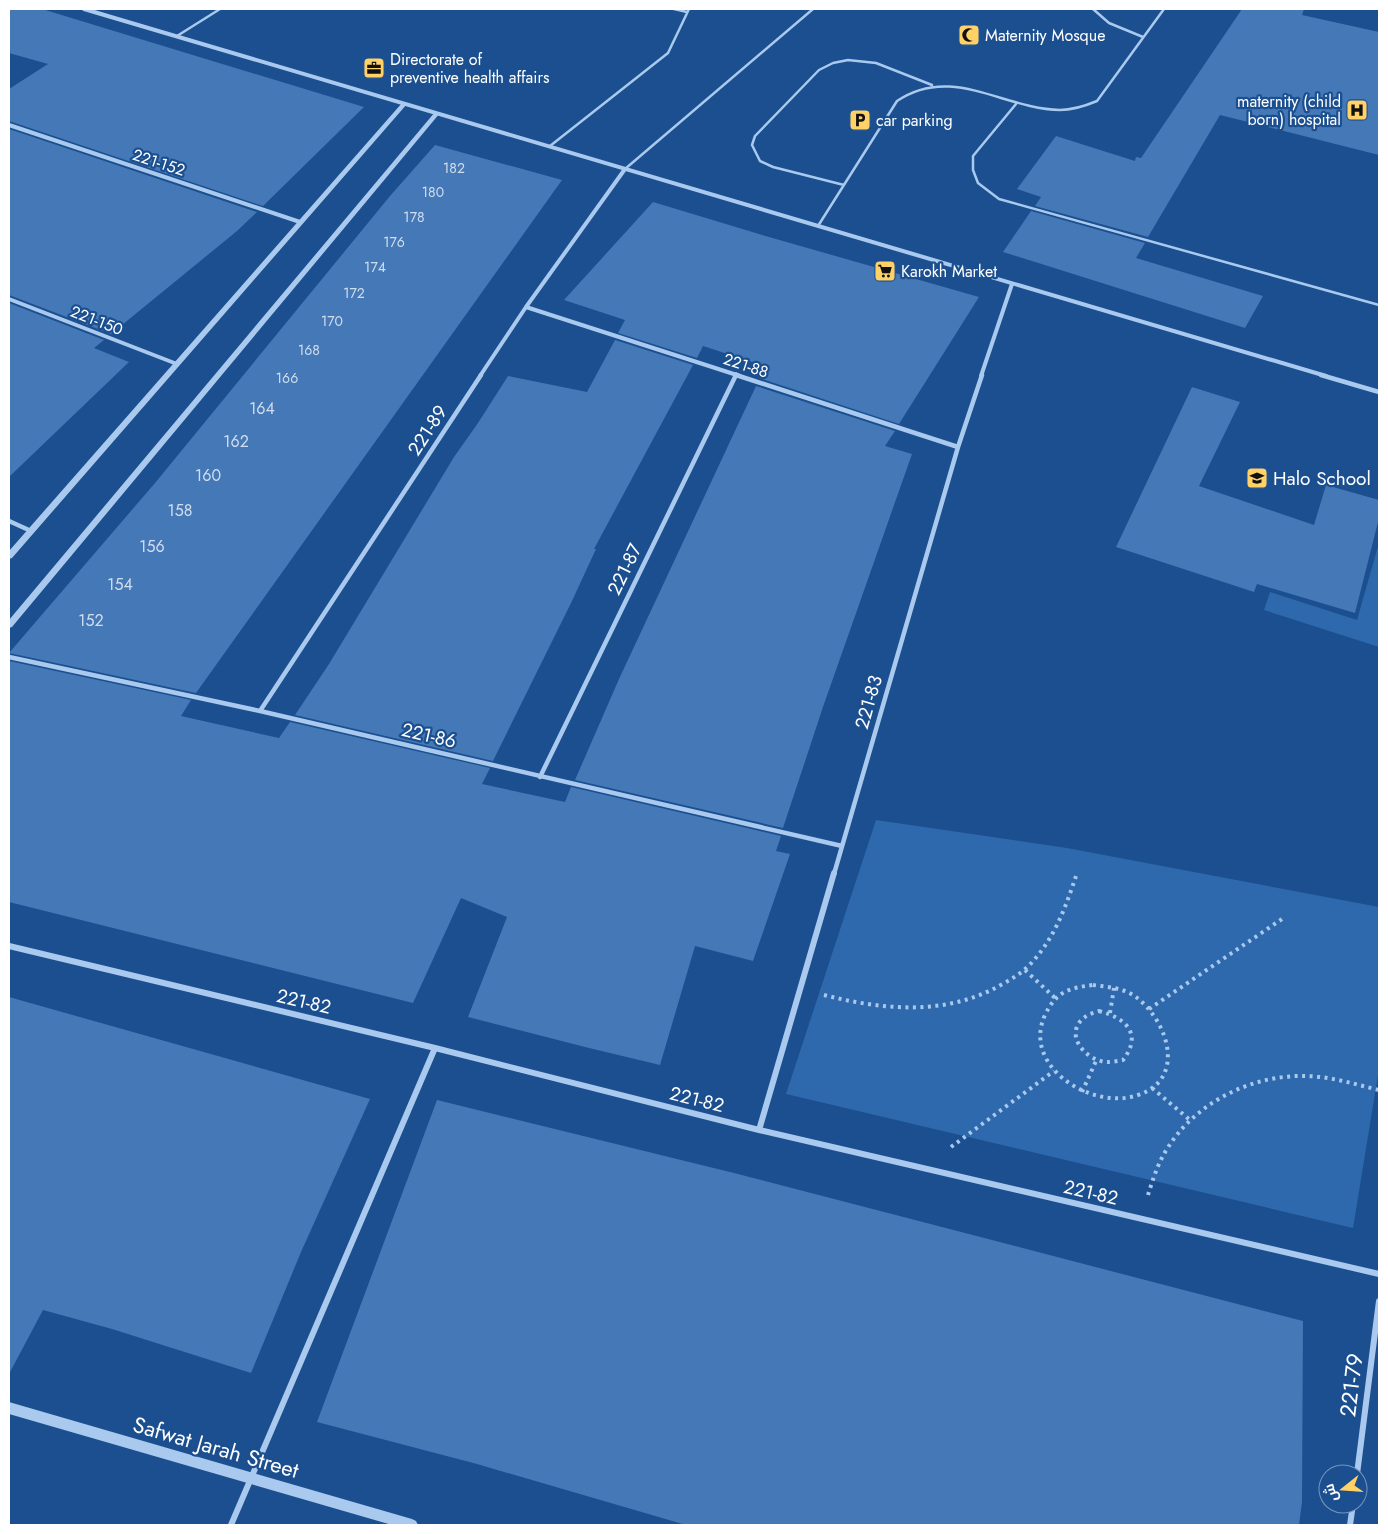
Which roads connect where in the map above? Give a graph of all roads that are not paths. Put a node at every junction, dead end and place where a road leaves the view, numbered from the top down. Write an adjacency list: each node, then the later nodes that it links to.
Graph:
1 (84, 9): 8 (street)
2 (220, 9): 8 (lane)
3 (674, 9): 7 (lane)
4 (813, 9): 16 (lane)
5 (1093, 9): 9 (lane)
6 (1164, 9): 9 (lane)
7 (688, 10): 15 (lane)
8 (177, 36): 11 (street)
9 (1144, 37): 12 (lane)
10 (933, 86): 12 (lane); 17 (lane); 17 (lane)
11 (404, 104): 13 (street); 18 (street)
12 (1016, 104): 22 (lane)
13 (437, 113): 15 (street); 31 (street)
14 (9, 125): 18 (street, 221-152)
15 (550, 146): 16 (street)
16 (625, 169): 19 (street); 23 (street, 221-89)
17 (844, 184): 19 (lane)
18 (300, 222): 24 (street)
19 (818, 226): 20 (street)
20 (1012, 284): 26 (street); 27 (street, 221-83)
21 (9, 299): 24 (street, 221-150)
22 (1379, 305)
23 (526, 307): 25 (street, 221-88); 33 (street, 221-89)
24 (177, 364): 29 (street)
25 (736, 374): 27 (street, 221-88); 34 (street, 221-87)
26 (1379, 392)
27 (958, 447): 35 (street, 221-83)
28 (9, 521): 29 (street)
29 (31, 531): 30 (street)
30 (9, 556)
31 (9, 625)
32 (9, 657): 33 (street, 221-86)
33 (260, 711): 34 (street, 221-86)
34 (540, 777): 35 (street, 221-86)
35 (842, 846): 38 (street, 221-83)
36 (9, 946): 37 (street, 221-82)
37 (435, 1048): 38 (street, 221-82); 43 (street)
38 (759, 1130): 39 (street, 221-82)
39 (1379, 1274)
40 (1379, 1300): 42 (street, 221-79)
41 (9, 1408): 43 (street, Safwat Jarah Street)
42 (1357, 1464)
43 (252, 1479): 44 (street); 45 (street, Safwat Jarah Street)
44 (231, 1525)
45 (412, 1525)

